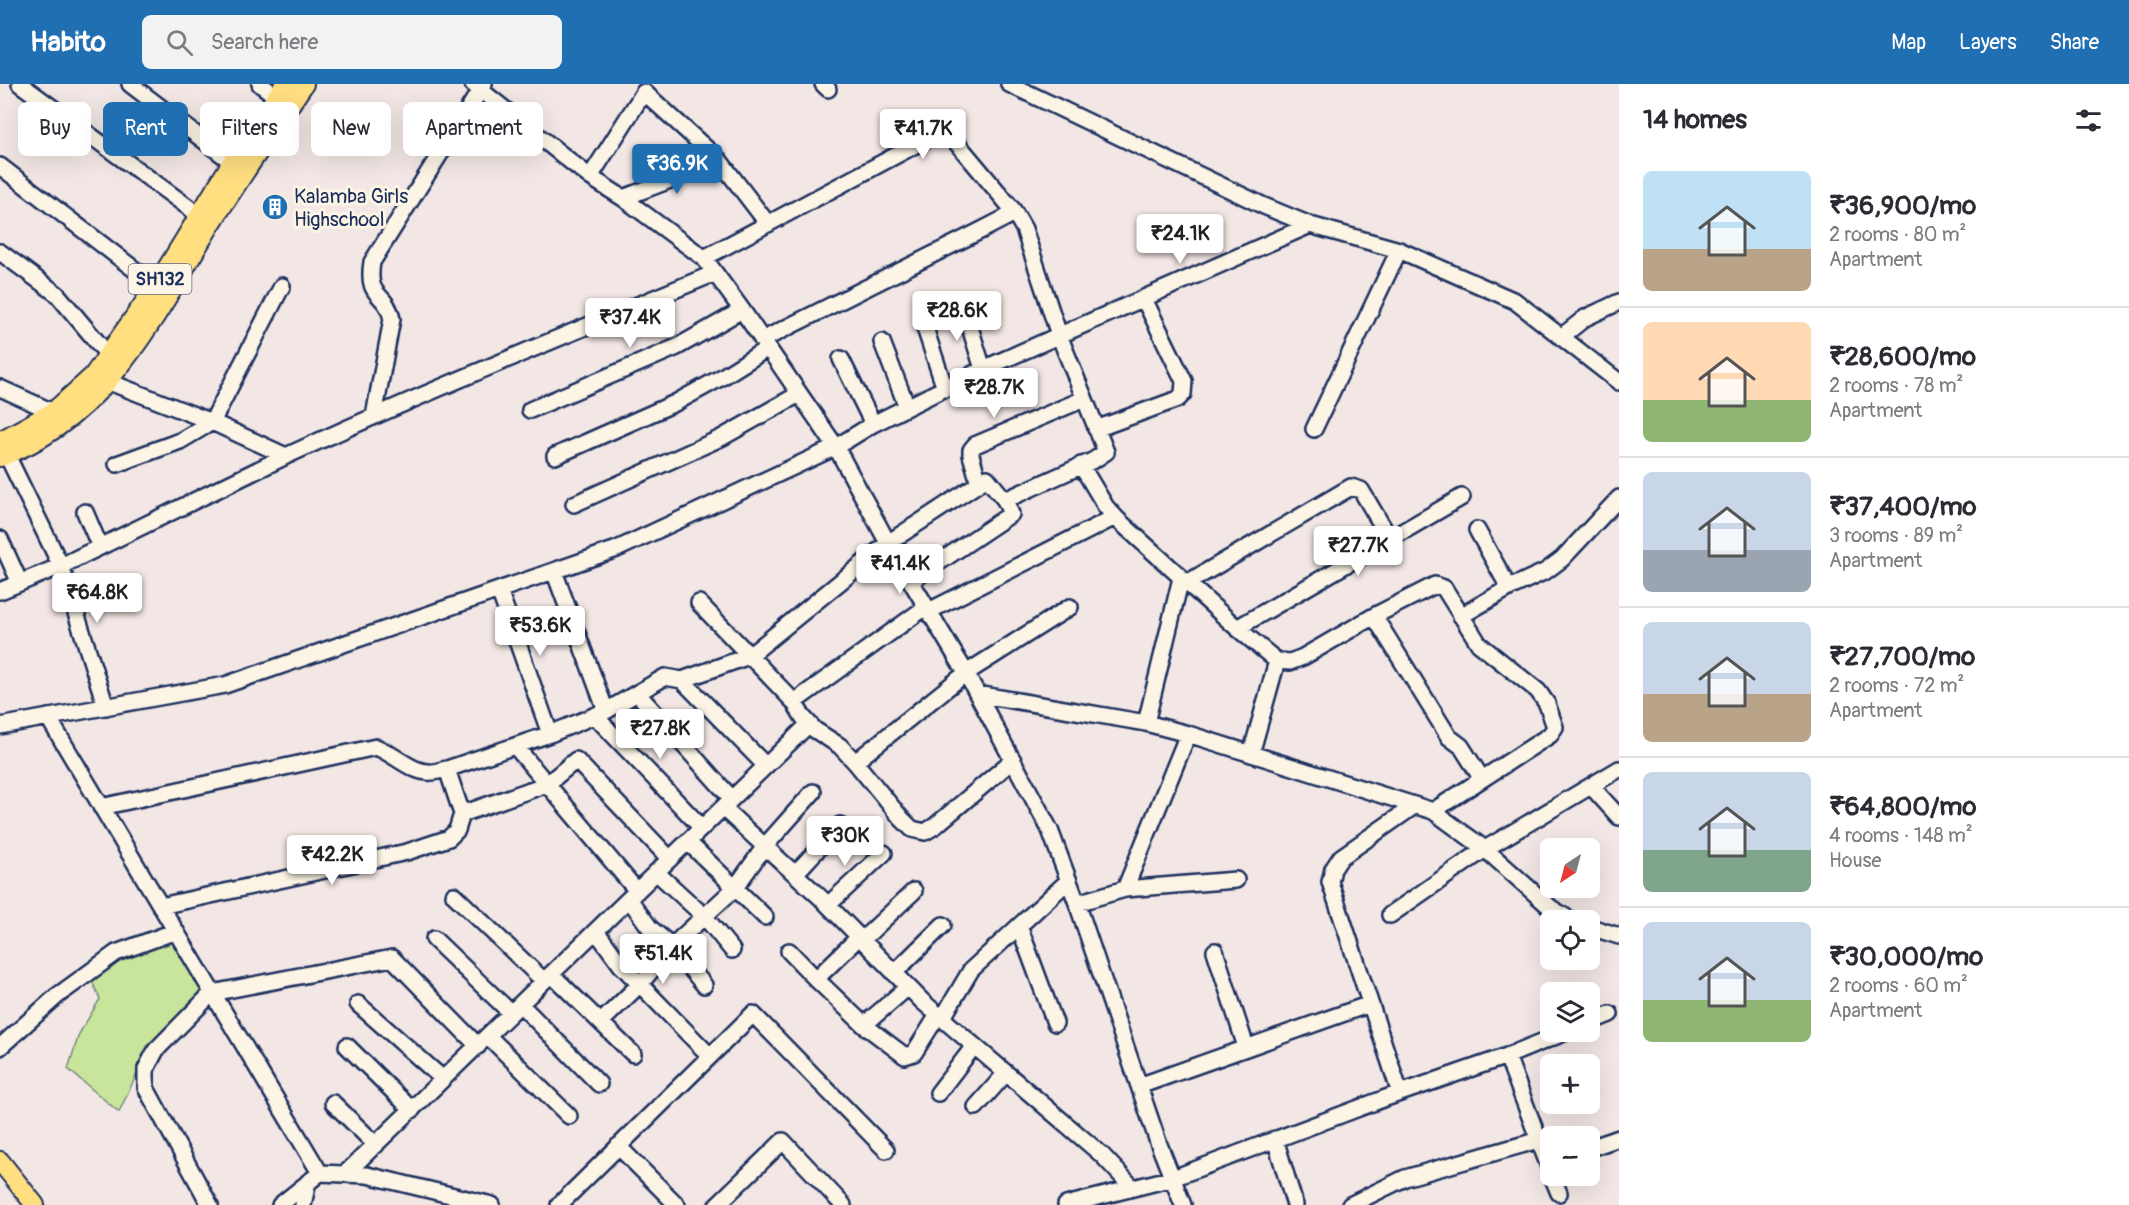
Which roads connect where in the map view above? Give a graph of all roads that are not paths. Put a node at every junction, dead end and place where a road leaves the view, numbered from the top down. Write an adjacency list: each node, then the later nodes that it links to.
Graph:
1 (20, 84): 15 (street)
2 (130, 84): 10 (street)
3 (260, 84): 8 (street)
4 (304, 84): 36 (main road)
5 (1009, 84): 17 (street)
6 (479, 86): 12 (street); 45 (street)
7 (642, 86): 9 (street); 12 (street)
8 (281, 90): 10 (main road, SH132)
9 (720, 161): 13 (street); 16 (street)
10 (232, 162): 15 (main road, SH132)
11 (0, 166): 22 (street)
12 (590, 177): 13 (street)
13 (622, 198): 20 (street)
14 (1013, 210): 16 (street); 29 (street); 32 (street)
15 (199, 215): 22 (main road, SH132)
16 (768, 224): 20 (street)
17 (1310, 225): 18 (street); 24 (street)
18 (1399, 250): 30 (street); 49 (street)
19 (0, 252): 33 (street)
20 (704, 258): 21 (street)
21 (715, 273): 27 (street); 45 (street)
22 (156, 286): 33 (main road, SH132)
23 (282, 286): 46 (street)
24 (1144, 298): 29 (street); 48 (street)
25 (1619, 302): 30 (street)
26 (963, 305): 35 (street)
27 (742, 310): 32 (street); 43 (street)
28 (925, 328): 39 (street)
29 (1059, 335): 35 (street); 41 (street)
30 (1561, 336): 37 (street)
31 (882, 342): 42 (street)
32 (765, 344): 40 (street); 53 (street)
33 (108, 355): 36 (main road, SH132)
34 (841, 359): 47 (street)
35 (983, 369): 39 (street)
36 (100, 379): 44 (main road, SH132); 46 (street); 51 (main road)
37 (1619, 382)
38 (0, 388): 44 (street)
39 (945, 389): 42 (street)
40 (799, 394): 50 (street); 60 (street)
41 (1084, 399): 48 (street); 56 (street)
42 (907, 407): 47 (street)
43 (530, 410)
44 (53, 412): 51 (main road, SH132)
45 (374, 416): 52 (street)
46 (212, 422): 52 (street); 54 (street)
47 (873, 424): 50 (street)
48 (1096, 429): 55 (street)
49 (1314, 429)
50 (836, 447): 66 (street); 69 (street)
51 (2, 448): 68 (street)
52 (286, 456): 67 (street)
53 (555, 456)
54 (117, 464)
55 (1082, 465): 59 (street); 62 (street)
56 (980, 483): 59 (street); 66 (street)
57 (1462, 497): 65 (street)
58 (1619, 498): 73 (street)
59 (1005, 501): 70 (street)
60 (574, 504)
61 (85, 512): 67 (street)
62 (1115, 517): 71 (street); 78 (street)
63 (1477, 530): 73 (street)
64 (0, 539): 72 (street)
65 (1390, 539): 71 (street); 81 (street)
66 (888, 543): 70 (street); 82 (street)
67 (100, 547): 68 (street)
68 (61, 566): 72 (street); 89 (street)
69 (554, 571): 74 (street); 90 (street)
70 (911, 581): 78 (street)
71 (1184, 581): 81 (street); 93 (street)
72 (20, 583): 75 (street)
73 (1509, 588): 80 (street)
74 (499, 590): 89 (street); 95 (street)
75 (0, 591)
76 (699, 603): 82 (street)
77 (1070, 607): 84 (street)
78 (927, 609): 84 (street); 88 (street)
79 (1374, 616): 80 (street); 83 (street); 104 (street)
80 (1461, 616): 104 (street)
81 (1238, 628): 83 (street)
82 (749, 656): 85 (street); 88 (street)
83 (1277, 661): 98 (street)
84 (966, 673): 87 (street); 100 (street)
85 (682, 680): 86 (street); 101 (street)
86 (637, 693): 90 (street); 108 (street)
87 (977, 694): 93 (street); 99 (street)
88 (794, 702): 94 (street)
89 (106, 707): 91 (street)
90 (600, 714): 95 (street); 115 (street)
91 (48, 717): 92 (street); 110 (street)
92 (1, 723)
93 (1146, 723): 96 (street)
94 (809, 724): 100 (street); 101 (street)
95 (550, 734): 97 (street)
96 (1188, 734): 98 (street); 126 (street)
97 (515, 746): 102 (street); 105 (street)
98 (1251, 754): 109 (street)
99 (1013, 760): 100 (street); 124 (street)
100 (855, 762)
101 (766, 766): 108 (street)
102 (447, 769): 110 (street); 112 (street)
103 (1619, 769): 106 (street)
104 (1482, 778): 111 (street)
105 (547, 784): 112 (street); 120 (street); 129 (street)
106 (1591, 786): 113 (street); 118 (street)
107 (813, 792): 117 (street)
108 (727, 804): 115 (street); 117 (street)
109 (1414, 806): 111 (street); 157 (street)
110 (101, 807): 132 (street)
111 (1433, 811): 118 (street)
112 (462, 814): 132 (street)
113 (1619, 817)
114 (840, 825): 122 (street)
115 (702, 828): 116 (street)
116 (688, 842): 120 (street); 125 (street)
117 (765, 846): 122 (street); 125 (street)
118 (1485, 849): 133 (street); 134 (street)
119 (884, 853): 131 (street)
120 (670, 859): 121 (street)
121 (656, 872): 129 (street); 135 (street)
122 (795, 874): 131 (street)
123 (1236, 880): 126 (street)
124 (1068, 882): 130 (street); 138 (street)
125 (735, 888): 135 (street); 136 (street)
126 (1125, 889): 130 (street)
127 (914, 891): 144 (street)
128 (454, 895): 150 (street)
129 (633, 895): 141 (street); 145 (street)
130 (1077, 903): 177 (street)
131 (828, 905): 144 (street)
132 (161, 906): 140 (street)
133 (1554, 910)
134 (1390, 915)
135 (705, 917): 145 (street); 146 (street)
136 (765, 918)
137 (943, 925): 149 (street)
138 (1019, 926): 160 (street); 163 (street)
139 (1600, 930): 142 (street)
140 (176, 931): 155 (street); 169 (street)
141 (596, 931): 150 (street); 152 (street)
142 (1619, 936)
143 (434, 939): 158 (street)
144 (861, 939): 149 (street); 151 (street)
145 (672, 946): 152 (street); 153 (street)
146 (732, 950)
147 (789, 951): 151 (street)
148 (1215, 951): 170 (street)
149 (894, 973): 154 (street)
150 (548, 978): 158 (street); 162 (street)
151 (816, 979): 164 (street)
152 (640, 984): 162 (street); 172 (street)
153 (704, 985)
154 (908, 987): 160 (street); 164 (street)
155 (212, 993): 165 (street); 193 (street); 200 (street)
156 (357, 1004): 175 (street)
157 (1370, 1004): 170 (street); 179 (street)
158 (516, 1009): 165 (street); 176 (street)
159 (1610, 1014): 161 (street)
160 (940, 1017): 164 (street); 168 (street)
161 (1600, 1018)
162 (601, 1022): 171 (street)
163 (1055, 1023)
164 (864, 1025)
165 (483, 1041): 175 (street); 183 (street)
166 (1541, 1042): 173 (street)
167 (347, 1046): 182 (street)
168 (974, 1046): 174 (street); 178 (street)
169 (0, 1047)
170 (1246, 1047): 177 (street)
171 (633, 1054)
172 (710, 1056): 189 (street); 190 (street)
173 (1507, 1056): 179 (street); 186 (street)
174 (1006, 1073): 181 (street); 196 (street)
175 (443, 1079): 182 (street)
176 (599, 1084)
177 (1139, 1086): 194 (street)
178 (938, 1093)
179 (1400, 1093): 185 (street)
180 (333, 1102): 187 (street)
181 (976, 1107)
182 (412, 1110): 187 (street)
183 (569, 1116)
184 (1619, 1138): 188 (street)
185 (1275, 1139): 194 (street); 210 (street)
186 (1539, 1140): 211 (street)
187 (376, 1145): 192 (street)
188 (1600, 1145)
189 (618, 1146): 204 (street); 205 (street)
190 (886, 1150)
191 (1, 1165): 199 (main road)
192 (346, 1173): 193 (street); 198 (street)
193 (314, 1178): 201 (street); 202 (street)
194 (1173, 1178): 196 (street); 209 (street)
195 (1557, 1186): 197 (street)
196 (1133, 1188): 208 (street)
197 (1559, 1193)
198 (470, 1202): 203 (street)
199 (35, 1205)
200 (210, 1205)
201 (280, 1205)
202 (303, 1205)
203 (492, 1205)
204 (559, 1205)
205 (677, 1205)
206 (717, 1205): 207 (street)
207 (843, 1205)
208 (1066, 1205)
209 (1183, 1205)
210 (1295, 1205)
211 (1350, 1205)

